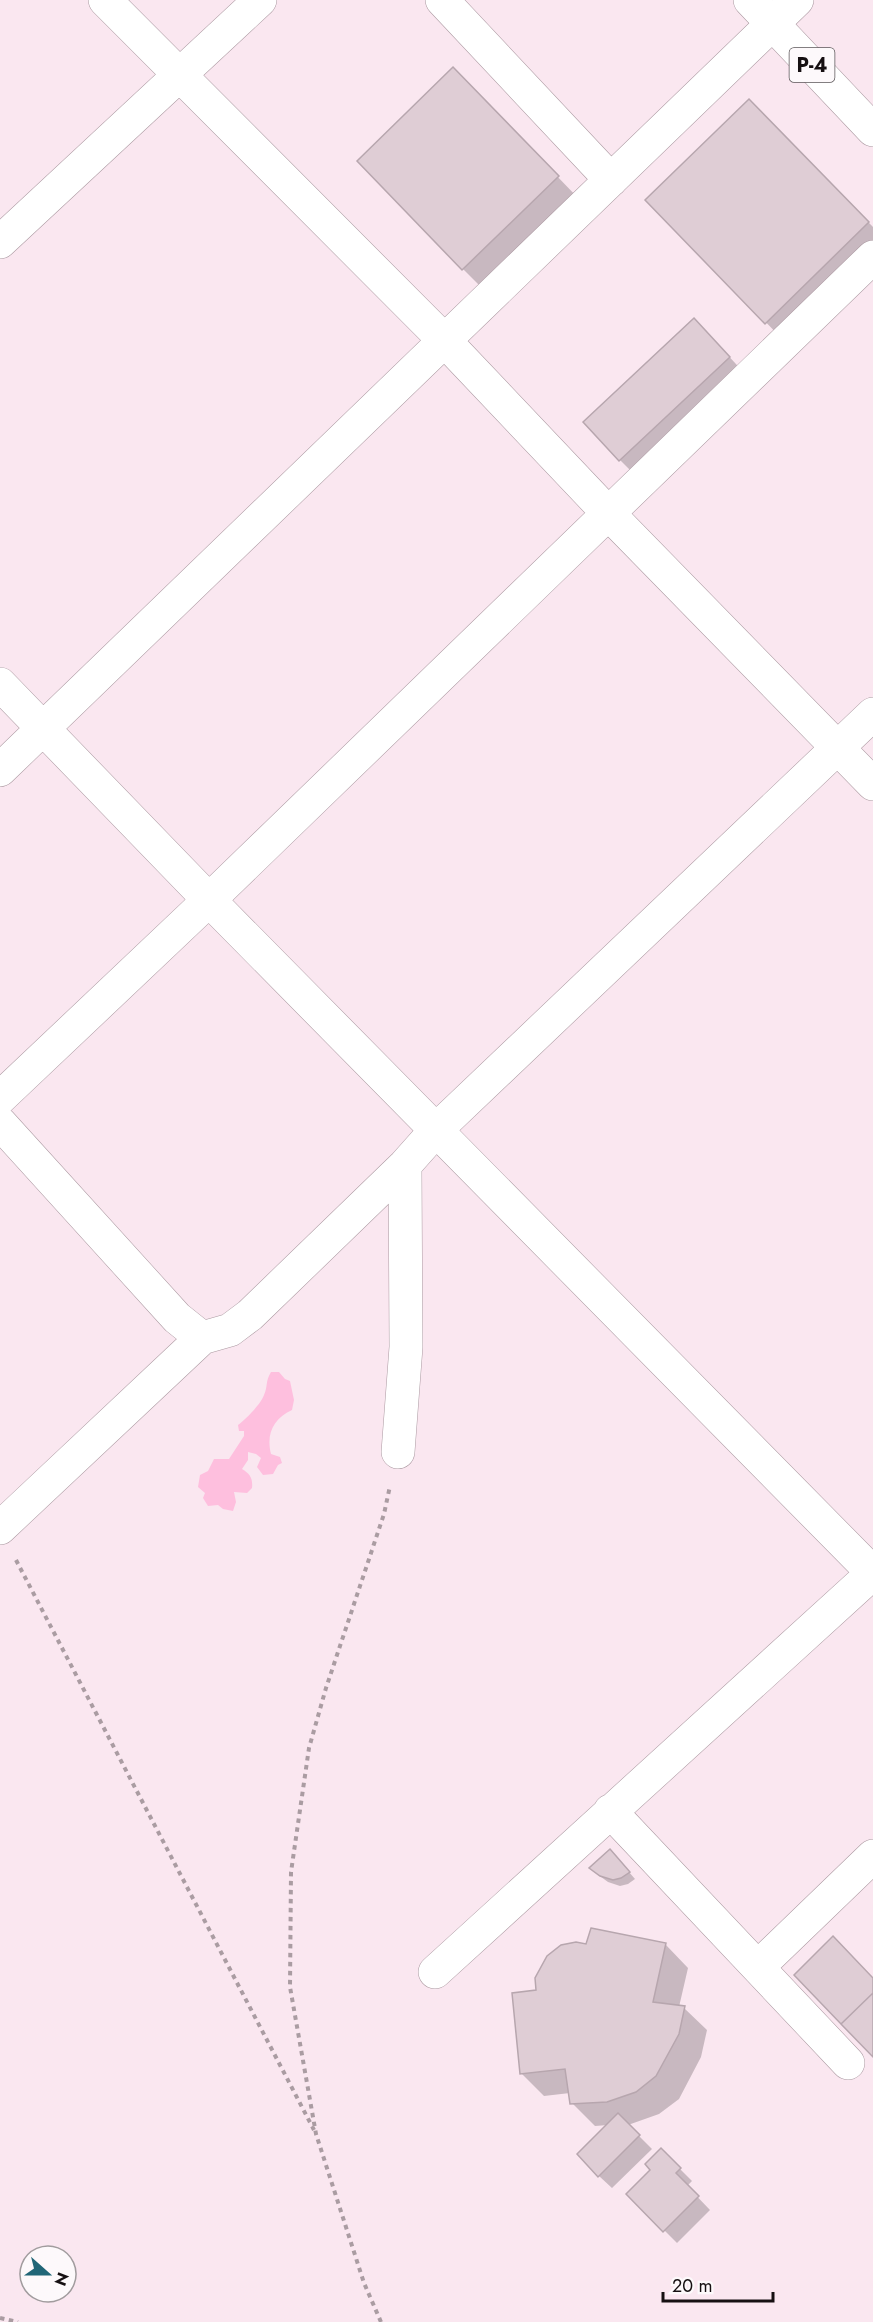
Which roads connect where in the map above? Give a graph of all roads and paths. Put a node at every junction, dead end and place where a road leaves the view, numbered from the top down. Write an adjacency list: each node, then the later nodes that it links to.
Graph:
1 (105, 0): 6 (main road)
2 (260, 0): 6 (main road)
3 (442, 0): 8 (main road)
4 (797, 0): 5 (main road)
5 (762, 11): 7 (main road, P-4); 8 (main road)
6 (180, 75): 9 (main road); 11 (main road)
7 (873, 130)
8 (611, 180): 11 (main road)
9 (0, 242)
10 (873, 257): 12 (main road)
11 (445, 341): 12 (main road); 15 (main road)
12 (609, 514): 16 (main road); 19 (main road)
13 (0, 684): 15 (main road)
14 (873, 714): 16 (main road)
15 (44, 729): 17 (main road); 19 (main road)
16 (837, 748): 18 (main road); 22 (main road)
17 (0, 770)
18 (873, 784)
19 (209, 900): 20 (main road); 22 (main road)
20 (0, 1098)
21 (0, 1123): 24 (main road)
22 (436, 1129): 23 (main road); 27 (main road)
23 (405, 1165): 24 (main road); 25 (main road)
24 (202, 1338): 26 (main road)
25 (398, 1452): 33 (path)
26 (5, 1539): 33 (path)
27 (873, 1573): 28 (main road)
28 (610, 1812): 30 (main road); 31 (main road)
29 (873, 1856): 30 (main road)
30 (758, 1967): 32 (main road)
31 (435, 1972)
32 (848, 2063)
33 (316, 2134): 36 (path)
34 (0, 2318): 35 (path)
35 (18, 2322)
36 (381, 2322)

